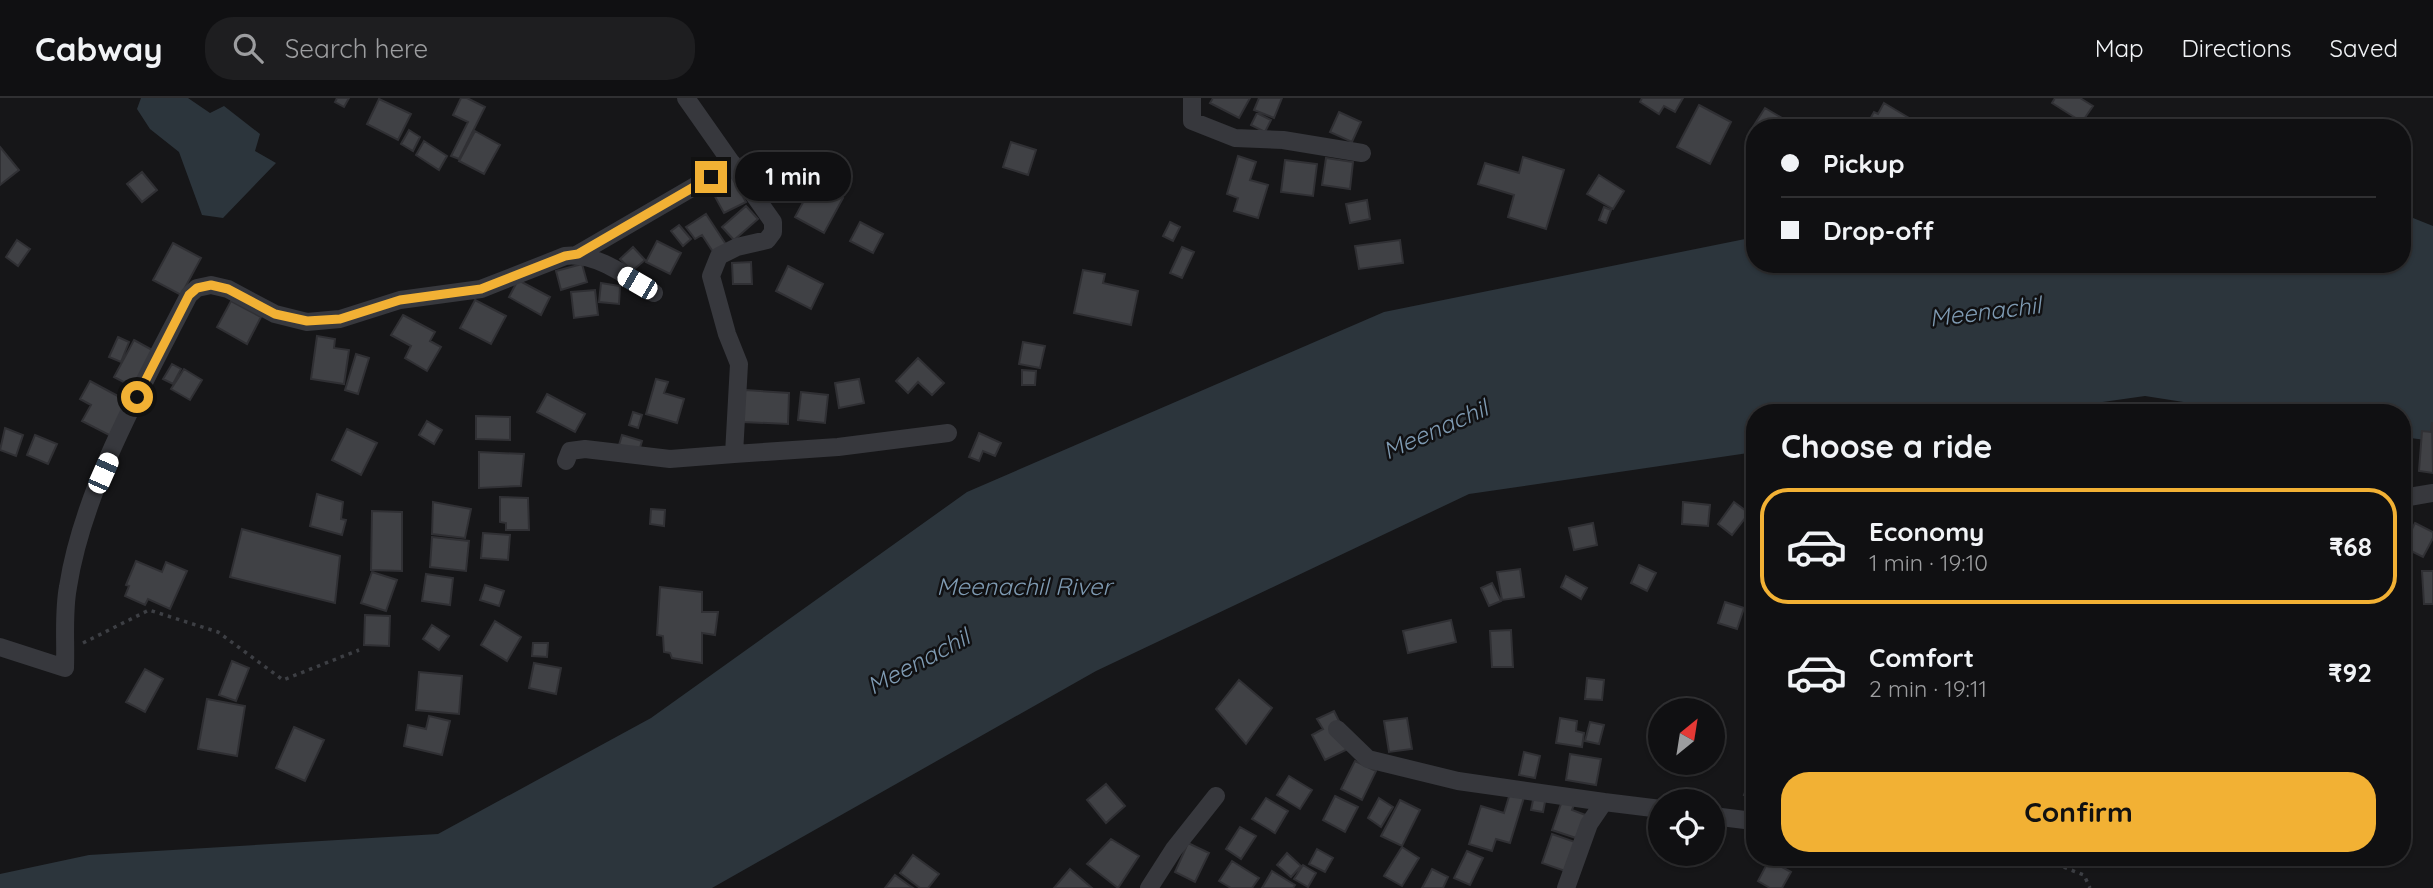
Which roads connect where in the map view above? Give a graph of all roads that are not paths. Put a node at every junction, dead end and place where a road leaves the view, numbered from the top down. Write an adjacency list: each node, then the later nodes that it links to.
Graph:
1 (686, 98): 4 (street)
2 (1192, 98): 3 (street)
3 (1362, 153)
4 (733, 164): 5 (street); 8 (street)
5 (578, 254): 6 (street); 12 (street)
6 (654, 293)
7 (948, 433): 8 (street)
8 (734, 454): 9 (street)
9 (566, 461)
10 (2433, 493): 11 (street)
11 (2411, 497)
12 (0, 648)
13 (1337, 729): 15 (street)
14 (1216, 796): 19 (street)
15 (1604, 802): 16 (street); 20 (street)
16 (1648, 807)
17 (1725, 818): 18 (street)
18 (1746, 820)
19 (1149, 888)
20 (1566, 888)

